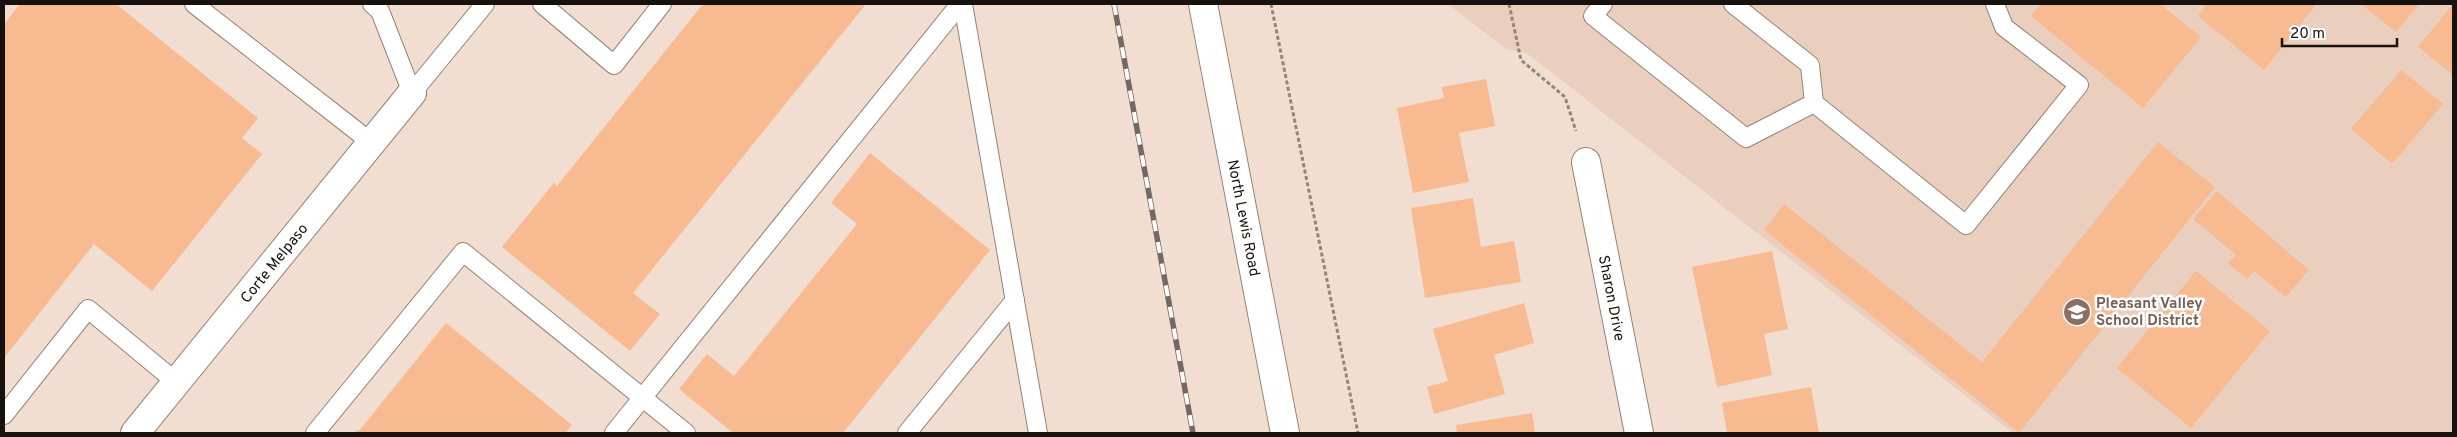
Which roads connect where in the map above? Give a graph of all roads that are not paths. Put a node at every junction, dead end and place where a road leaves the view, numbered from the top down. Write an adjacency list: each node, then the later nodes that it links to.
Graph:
1 (194, 4): 13 (lane)
2 (372, 4): 11 (lane)
3 (485, 4): 11 (lane)
4 (542, 4): 5 (lane)
5 (662, 4)
6 (962, 4): 15 (lane); 17 (lane)
7 (1203, 4): 25 (street, North Lewis Road)
8 (1603, 4): 12 (lane)
9 (1733, 4): 12 (lane)
10 (1996, 4): 12 (lane)
11 (412, 93): 13 (street, Corte Melpaso)
12 (1814, 103)
13 (372, 143): 16 (street, Corte Melpaso)
14 (1586, 162): 26 (street, Sharon Drive)
15 (1015, 300): 23 (lane); 24 (lane)
16 (176, 382): 18 (lane); 19 (street, Corte Melpaso)
17 (642, 398): 20 (lane); 21 (lane); 22 (lane)
18 (4, 416)
19 (135, 433)
20 (315, 433)
21 (614, 433)
22 (686, 433)
23 (907, 433)
24 (1038, 433)
25 (1285, 433)
26 (1639, 433)

